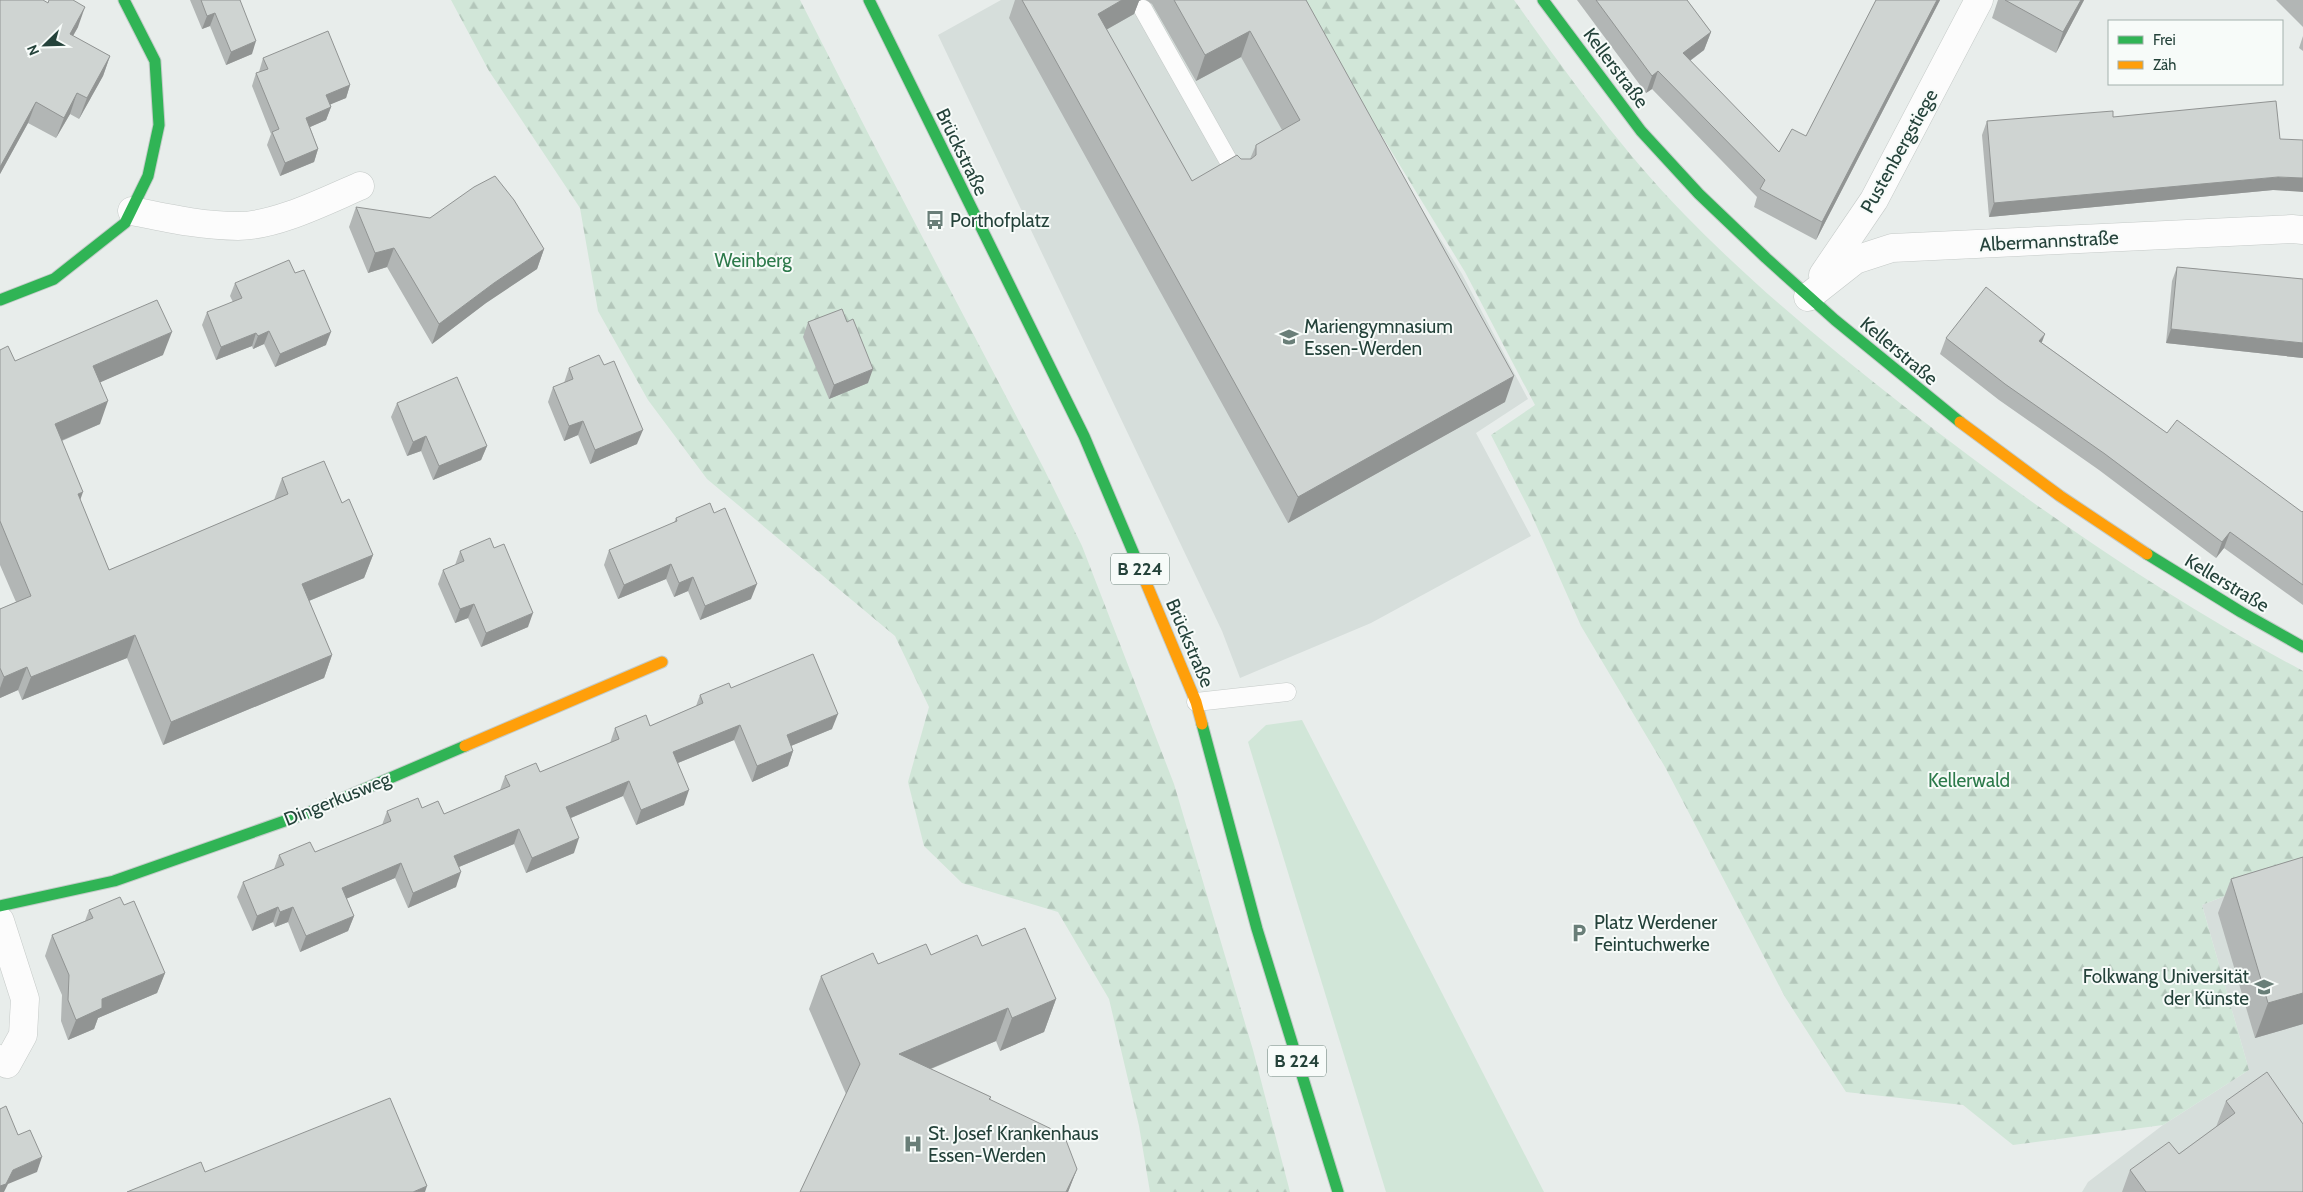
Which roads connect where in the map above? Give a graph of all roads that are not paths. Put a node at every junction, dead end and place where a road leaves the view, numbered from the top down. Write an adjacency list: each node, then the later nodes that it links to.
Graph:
1 (124, 0): 8 (street)
2 (1543, 0): 10 (street, Kellerstraße)
3 (1979, 0): 10 (street, Pustenbergstiege)
4 (875, 2): 15 (street, Brückstraße / B 224)
5 (1143, 9): 6 (lane)
6 (1237, 176)
7 (360, 186): 8 (street)
8 (132, 211): 11 (street)
9 (2303, 230): 10 (street, Albermannstraße)
10 (1808, 297): 12 (street, Kellerstraße)
11 (0, 300)
12 (2303, 647)
13 (662, 662): 16 (street, Dingerkusweg)
14 (1287, 692): 15 (lane)
15 (1196, 702): 19 (street, Brückstraße / B 224)
16 (0, 906)
17 (0, 920): 18 (street)
18 (0, 1059)
19 (1338, 1192)

